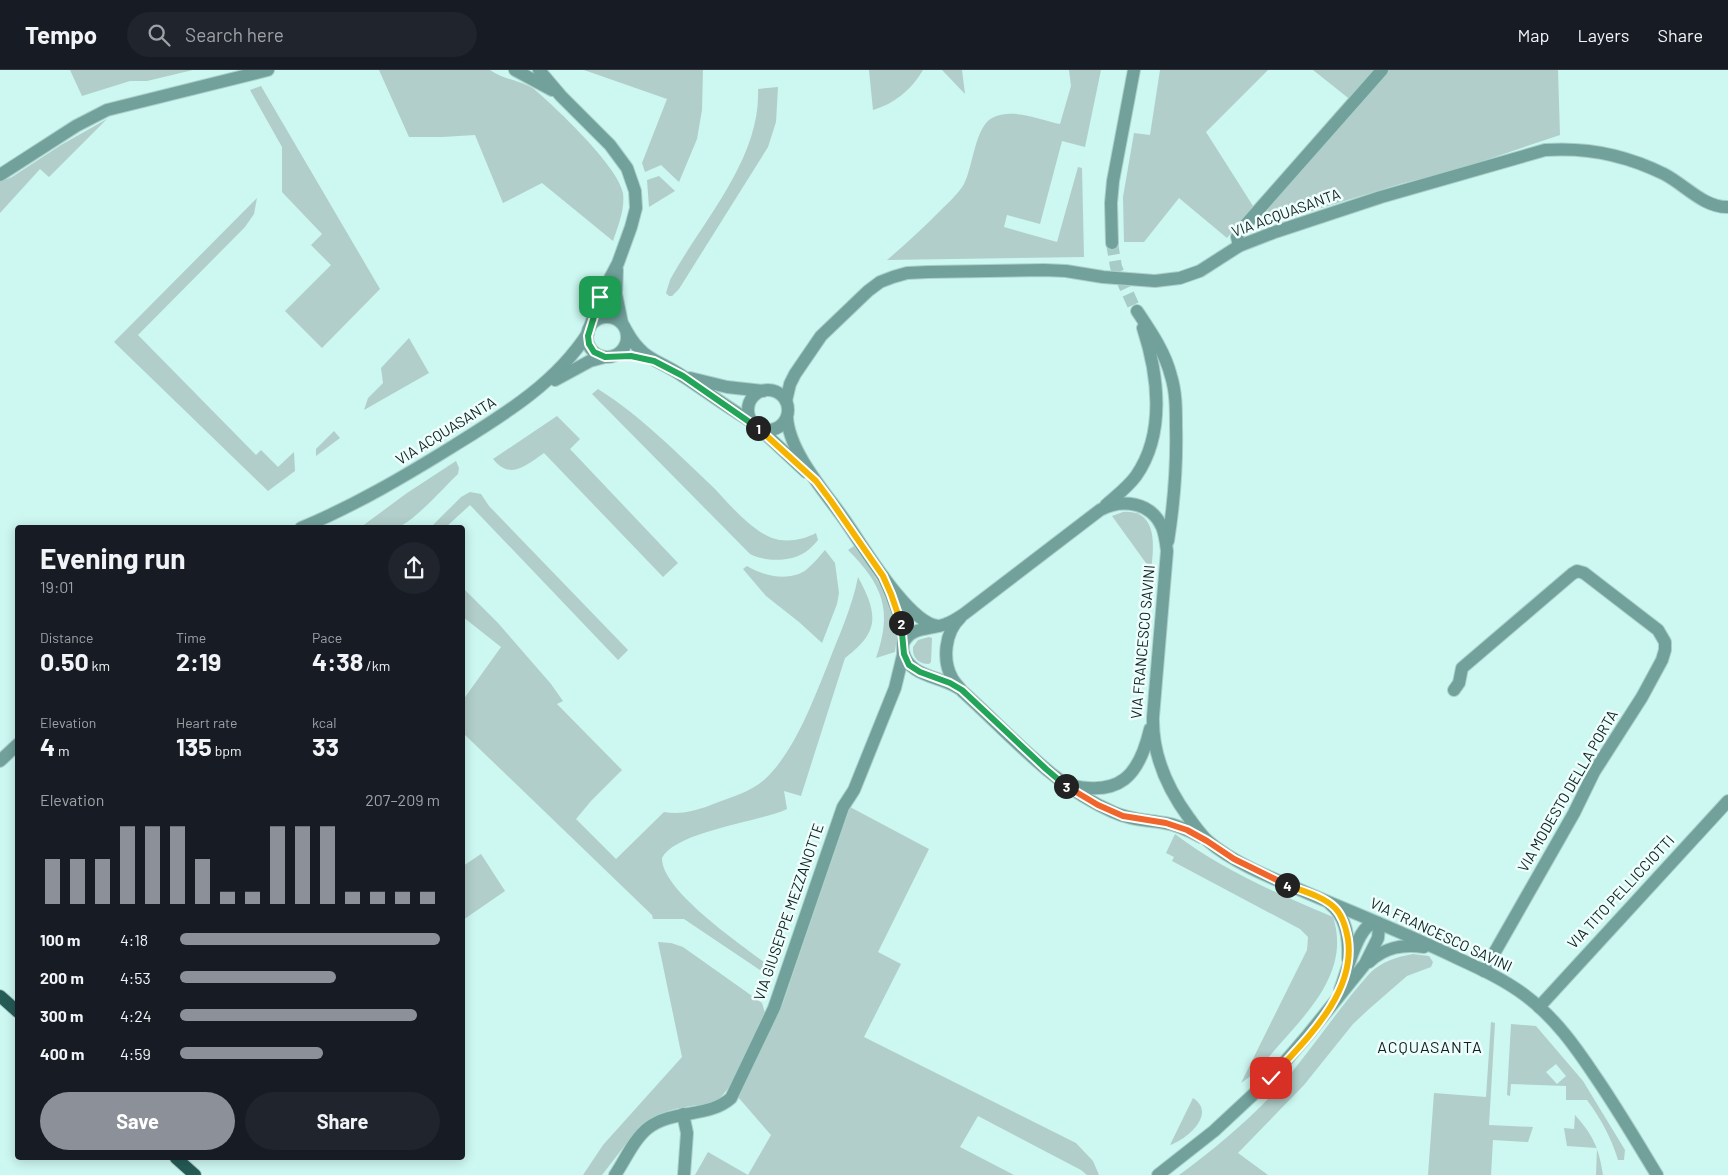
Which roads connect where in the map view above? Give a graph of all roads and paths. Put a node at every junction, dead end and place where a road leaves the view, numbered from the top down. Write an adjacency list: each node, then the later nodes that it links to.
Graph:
1 (268, 70): 7 (street)
2 (516, 70): 6 (street)
3 (539, 70): 6 (street)
4 (1134, 70): 9 (street)
5 (1382, 70): 10 (street)
6 (560, 96): 11 (street)
7 (0, 175)
8 (1728, 207): 10 (street, VIA ACQUASANTA)
9 (1112, 243)
10 (1239, 246): 16 (street, VIA ACQUASANTA)
11 (618, 263): 12 (street); 13 (street)
12 (625, 328): 13 (street); 14 (street); 15 (street)
13 (589, 330): 14 (street); 19 (street, VIA ACQUASANTA)
14 (609, 356): 15 (street); 19 (street)
15 (654, 361): 17 (street)
16 (794, 374): 18 (street, VIA ACQUASANTA); 20 (street, VIA ACQUASANTA)
17 (683, 376): 18 (street); 22 (street)
18 (765, 391): 20 (street); 22 (street)
19 (532, 394): 25 (street, VIA ACQUASANTA)
20 (786, 401): 21 (street)
21 (787, 417): 22 (street); 23 (street, VIA GIUSEPPE MEZZANOTTE)
22 (756, 426): 23 (street, VIA GIUSEPPE MEZZANOTTE)
23 (816, 481): 27 (street, VIA GIUSEPPE MEZZANOTTE)
24 (1100, 510): 26 (street, VIA FRANCESCO SAVINI); 26 (street); 28 (street, VIA FRANCESCO SAVINI)
25 (308, 525)
26 (1167, 551): 35 (street, VIA FRANCESCO SAVINI)
27 (883, 576): 29 (street, VIA GIUSEPPE MEZZANOTTE); 30 (street, VIA GIUSEPPE MEZZANOTTE)
28 (964, 614): 29 (street, VIA FRANCESCO SAVINI); 33 (street)
29 (940, 626): 30 (street, VIA FRANCESCO SAVINI)
30 (903, 647): 31 (street); 32 (street, VIA GIUSEPPE MEZZANOTTE)
31 (932, 677): 32 (street); 33 (street)
32 (895, 688): 51 (street, VIA GIUSEPPE MEZZANOTTE)
33 (962, 690): 38 (street)
34 (1454, 690): 46 (street, VIA MODESTO DELLA PORTA)
35 (1153, 717): 38 (street); 40 (street, VIA FRANCESCO SAVINI)
36 (15, 747): 37 (street)
37 (0, 761)
38 (1059, 780): 40 (street)
39 (1728, 800): 49 (street, VIA TITO PELLICCIOTTI)
40 (1207, 841): 41 (street, VIA FRANCESCO SAVINI)
41 (1326, 901): 42 (street, VIA FRANCESCO SAVINI); 44 (street)
42 (1378, 923): 43 (street, VIA FRANCESCO SAVINI); 44 (street); 45 (street)
43 (1440, 950): 45 (street); 46 (street, VIA FRANCESCO SAVINI)
44 (1347, 971): 48 (street)
45 (1360, 971): 48 (street)
46 (1484, 971): 49 (street, VIA FRANCESCO SAVINI)
47 (0, 996): 50 (main road)
48 (1333, 1003): 58 (street)
49 (1539, 1006): 59 (street, VIA FRANCESCO SAVINI)
50 (15, 1009)
51 (682, 1114): 56 (street, VIA GIUSEPPE MEZZANOTTE); 57 (street)
52 (177, 1160): 54 (street)
53 (178, 1160): 55 (main road)
54 (183, 1175)
55 (195, 1175)
56 (615, 1175)
57 (684, 1175)
58 (1158, 1175)
59 (1657, 1175)

